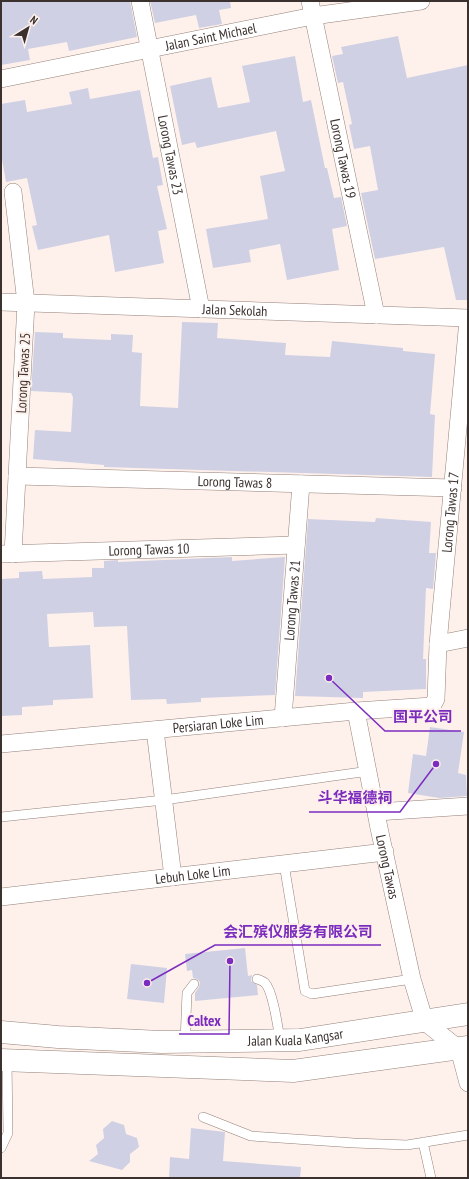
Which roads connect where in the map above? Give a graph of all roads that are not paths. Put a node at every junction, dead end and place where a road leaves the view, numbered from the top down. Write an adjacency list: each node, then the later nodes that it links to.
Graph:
1 (140, 1): 4 (street, Lorong Tawas 23)
2 (421, 1): 3 (street, Jalan Saint Michael)
3 (311, 8): 4 (street, Jalan Saint Michael); 10 (street, Lorong Tawas 19)
4 (148, 49): 5 (street, Jalan Saint Michael); 9 (street, Lorong Tawas 23)
5 (1, 79)
6 (13, 192): 8 (street, Lorong Tawas 25)
7 (1, 302): 8 (street, Jalan Sekolah)
8 (26, 303): 9 (street, Jalan Sekolah); 12 (street, Lorong Tawas 25)
9 (201, 309): 10 (street, Jalan Sekolah)
10 (376, 315): 11 (street, Jalan Sekolah)
11 (468, 319): 14 (street, Lorong Tawas 17)
12 (17, 476): 13 (street, Lorong Tawas 8); 16 (street, Lorong Tawas 25)
13 (301, 484): 14 (street, Lorong Tawas 8); 15 (street, Lorong Tawas 21)
14 (453, 488): 18 (street, Lorong Tawas 17)
15 (296, 545): 16 (street, Lorong Tawas 10); 21 (street, Lorong Tawas 21)
16 (7, 554)
17 (468, 638): 18 (street)
18 (438, 644): 19 (street, Lorong Tawas 17)
19 (434, 704): 20 (street, Persiaran Loke Lim)
20 (356, 711): 21 (street, Persiaran Loke Lim); 24 (street, Lorong Tawas)
21 (283, 718): 22 (street, Persiaran Loke Lim)
22 (155, 730): 23 (street, Persiaran Loke Lim); 25 (street)
23 (1, 744)
24 (369, 771): 25 (lane); 27 (street, Lorong Tawas)
25 (164, 800): 28 (lane); 31 (street)
26 (468, 806): 27 (street)
27 (377, 812): 29 (street, Lorong Tawas)
28 (1, 817)
29 (385, 852): 30 (street, Lebuh Loke Lim); 34 (street, Lorong Tawas)
30 (284, 864): 31 (street, Lebuh Loke Lim); 34 (lane)
31 (173, 877): 32 (street, Lebuh Loke Lim)
32 (1, 897)
33 (257, 979): 39 (lane)
34 (412, 979): 37 (street, Lorong Tawas)
35 (194, 984): 40 (lane)
36 (468, 1014): 37 (highway, Jalan Kuala Kangsar)
37 (425, 1022): 39 (highway, Jalan Kuala Kangsar); 41 (street)
38 (1, 1032): 40 (highway, Jalan Kuala Kangsar)
39 (280, 1041): 40 (highway, Jalan Kuala Kangsar)
40 (186, 1042)
41 (464, 1048): 42 (highway, Jalan Kuala Kangsar); 43 (street)
42 (4, 1060): 47 (lane)
43 (468, 1083)
44 (203, 1117): 46 (lane)
45 (468, 1135): 46 (lane)
46 (423, 1142): 48 (lane)
47 (1, 1148)
48 (431, 1178)

